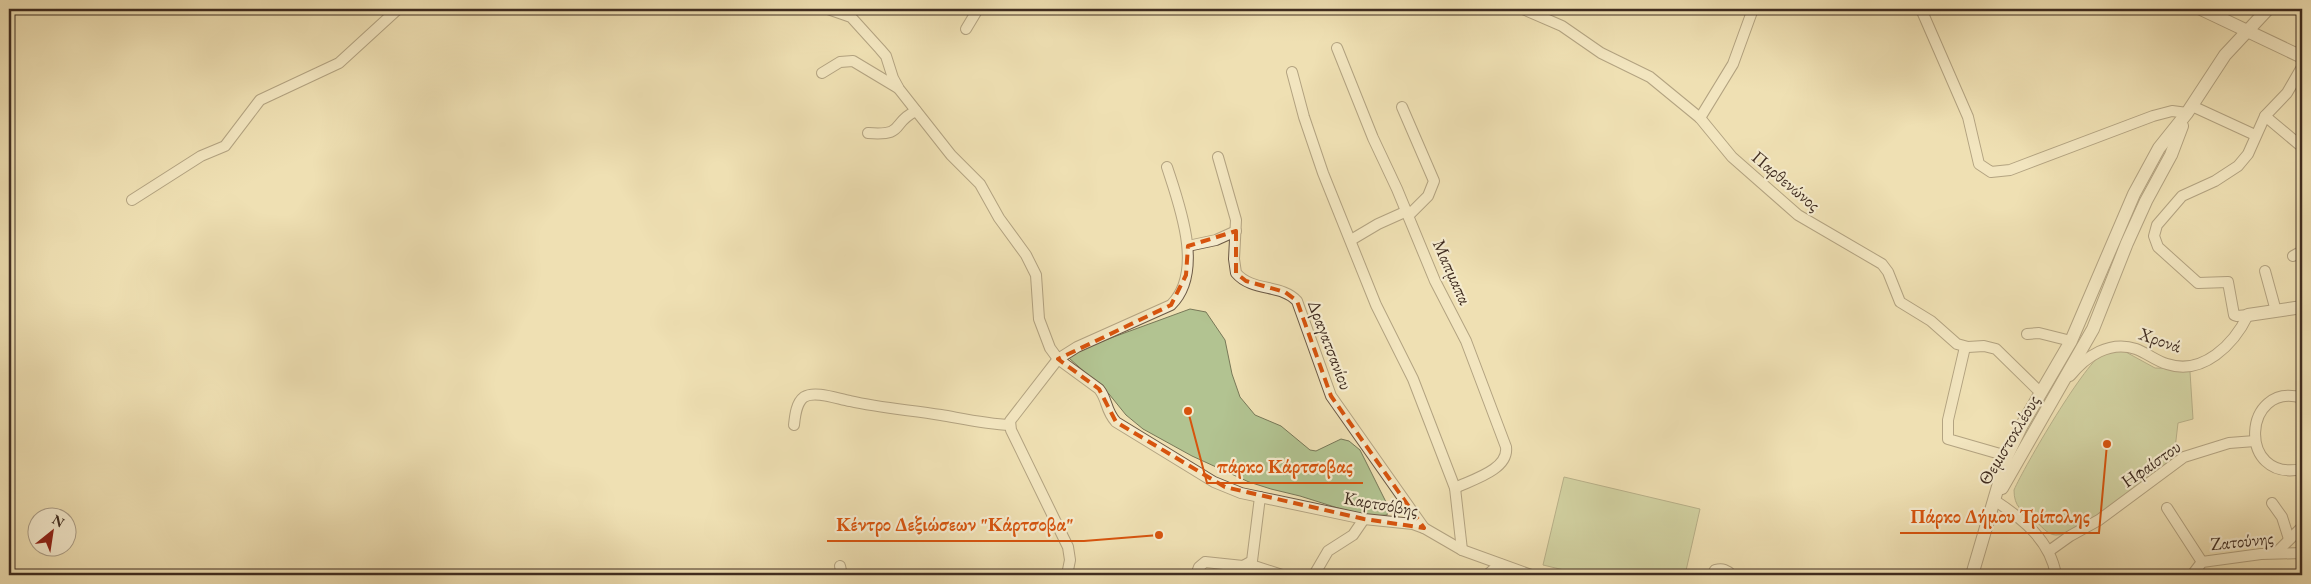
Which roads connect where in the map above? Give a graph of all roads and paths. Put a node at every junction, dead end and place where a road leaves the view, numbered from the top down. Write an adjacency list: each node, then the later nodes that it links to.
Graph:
1 (398, 9): 27 (street)
2 (828, 9): 16 (street)
3 (978, 9): 9 (street)
4 (1523, 9): 21 (street, Παρθενώνος)
5 (1753, 9): 21 (street)
6 (1922, 9): 18 (street)
7 (2201, 9): 10 (street)
8 (2268, 9): 10 (street, Θεμιστοκλέους)
9 (966, 29)
10 (2247, 29): 12 (street); 18 (street, Θεμιστοκλέους)
11 (1337, 48): 28 (street, Μαπμαπα)
12 (2302, 57)
13 (2302, 67): 20 (street)
14 (1292, 72): 30 (street)
15 (822, 73): 16 (street)
16 (899, 89): 19 (street)
17 (1402, 107): 28 (street)
18 (2189, 109): 23 (street); 39 (street, Θεμιστοκλέους); 42 (street, Θεμιστοκλέους)
19 (916, 111): 22 (street); 41 (street)
20 (2265, 116): 23 (street); 24 (street)
21 (1700, 118): 40 (street, Παρθενώνος)
22 (868, 133)
23 (2255, 135): 37 (street)
24 (2302, 147)
25 (1218, 157): 29 (street, Δραγατσανίου)
26 (1167, 166): 31 (street)
27 (132, 200)
28 (1408, 213): 30 (street); 50 (street, Μαπμαπα)
29 (1236, 231): 31 (street); 56 (street, Δραγατσανίου)
30 (1351, 240): 50 (street)
31 (1188, 246): 41 (street)
32 (2302, 251): 33 (street)
33 (2293, 256)
34 (2265, 271): 36 (street)
35 (2302, 307): 36 (street)
36 (2276, 311): 37 (street)
37 (2248, 315): 42 (street, Χρονά)
38 (2027, 334): 39 (street)
39 (2071, 341): 43 (street, Θεμιστοκλέους)
40 (1965, 346): 43 (street, Παρθενώνος); 48 (street)
41 (1058, 359): 46 (street); 51 (street, Καρτσόβης)
42 (2060, 389): 52 (street, Θεμιστοκλέους)
43 (2041, 393): 48 (street, Θεμιστοκλέους)
44 (2302, 398): 47 (street)
45 (794, 425): 46 (street)
46 (1010, 425): 67 (street)
47 (2255, 441): 49 (street); 60 (street, Ηφαίστου)
48 (2007, 456): 52 (street, Θεμιστοκλέους)
49 (2302, 469)
50 (1456, 488): 59 (street)
51 (1260, 497): 55 (street, Καρτσόβης); 64 (street)
52 (1994, 500): 60 (street); 75 (street)
53 (2272, 503): 58 (street)
54 (2167, 508): 63 (street)
55 (1364, 519): 56 (street, Καρτσόβης); 70 (street)
56 (1424, 528): 59 (street, Καρτσόβης)
57 (2302, 528): 58 (street)
58 (2289, 539): 61 (street)
59 (1462, 550): 65 (street, Καρτσόβης)
60 (2049, 551): 76 (street)
61 (2276, 553): 62 (street, Ζατούνης); 63 (street, Ζατούνης)
62 (2302, 553)
63 (2202, 562): 77 (street, Ζατούνης)
64 (1248, 564): 68 (street); 69 (street)
65 (1500, 564): 66 (street, Καρτσόβης); 71 (street)
66 (1519, 573): 72 (street, Καρτσόβης)
67 (1067, 575)
68 (1196, 575)
69 (1282, 575)
70 (1314, 575)
71 (1487, 575)
72 (1531, 575)
73 (1712, 575): 74 (street)
74 (1732, 575)
75 (1972, 575)
76 (2056, 575)
77 (2192, 575)

